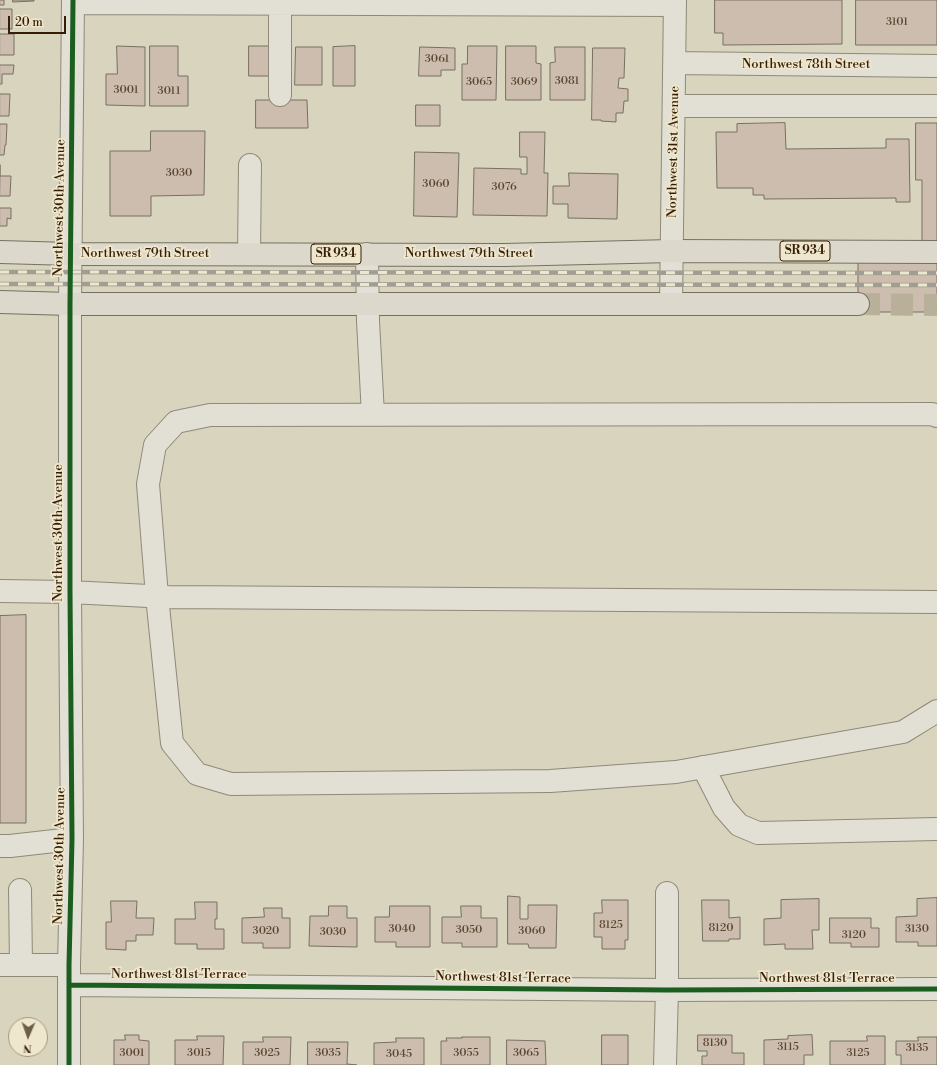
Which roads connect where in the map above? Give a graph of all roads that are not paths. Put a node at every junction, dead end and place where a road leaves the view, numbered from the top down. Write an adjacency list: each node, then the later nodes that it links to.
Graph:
1 (73, 2): 3 (street); 13 (street, Northwest 30th Avenue)
2 (675, 2): 3 (street); 4 (street, Northwest 31st Avenue)
3 (280, 4): 6 (street)
4 (675, 63): 5 (street, Northwest 78th Street); 7 (street, Northwest 31st Avenue)
5 (937, 66)
6 (280, 95)
7 (674, 106): 8 (street); 10 (street, Northwest 31st Avenue)
8 (937, 106)
9 (250, 165): 14 (street)
10 (672, 251): 12 (main road, Northwest 79th Street / SR 934); 15 (main road, Northwest 79th Street / SR 934); 18 (street, Northwest 31st Avenue)
11 (0, 252): 13 (main road, Northwest 79th Street / SR 934)
12 (937, 252)
13 (70, 254): 14 (main road, Northwest 79th Street / SR 934); 17 (street, Northwest 30th Avenue)
14 (249, 254): 15 (main road, Northwest 79th Street / SR 934)
15 (367, 254): 20 (street)
16 (0, 302): 17 (main road)
17 (70, 304): 20 (main road); 24 (street, Northwest 30th Avenue)
18 (671, 304): 19 (main road); 20 (main road)
19 (858, 304)
20 (368, 305): 21 (street)
21 (373, 415): 22 (street); 25 (street)
22 (937, 416)
23 (0, 591): 24 (street)
24 (70, 592): 25 (street); 30 (street, Northwest 30th Avenue)
25 (157, 596): 26 (street); 28 (street)
26 (937, 602)
27 (937, 711): 28 (street)
28 (703, 767): 29 (street)
29 (937, 829)
30 (72, 839): 31 (street); 35 (street, Northwest 30th Avenue)
31 (0, 846)
32 (20, 890): 34 (street)
33 (667, 893): 37 (street)
34 (10, 965): 35 (street, Northwest 81st Terrace)
35 (69, 975): 37 (street, Northwest 81st Terrace); 38 (street, Northwest 30th Avenue)
36 (937, 989): 37 (street, Northwest 81st Terrace)
37 (667, 990): 39 (street)
38 (69, 1065)
39 (665, 1065)

